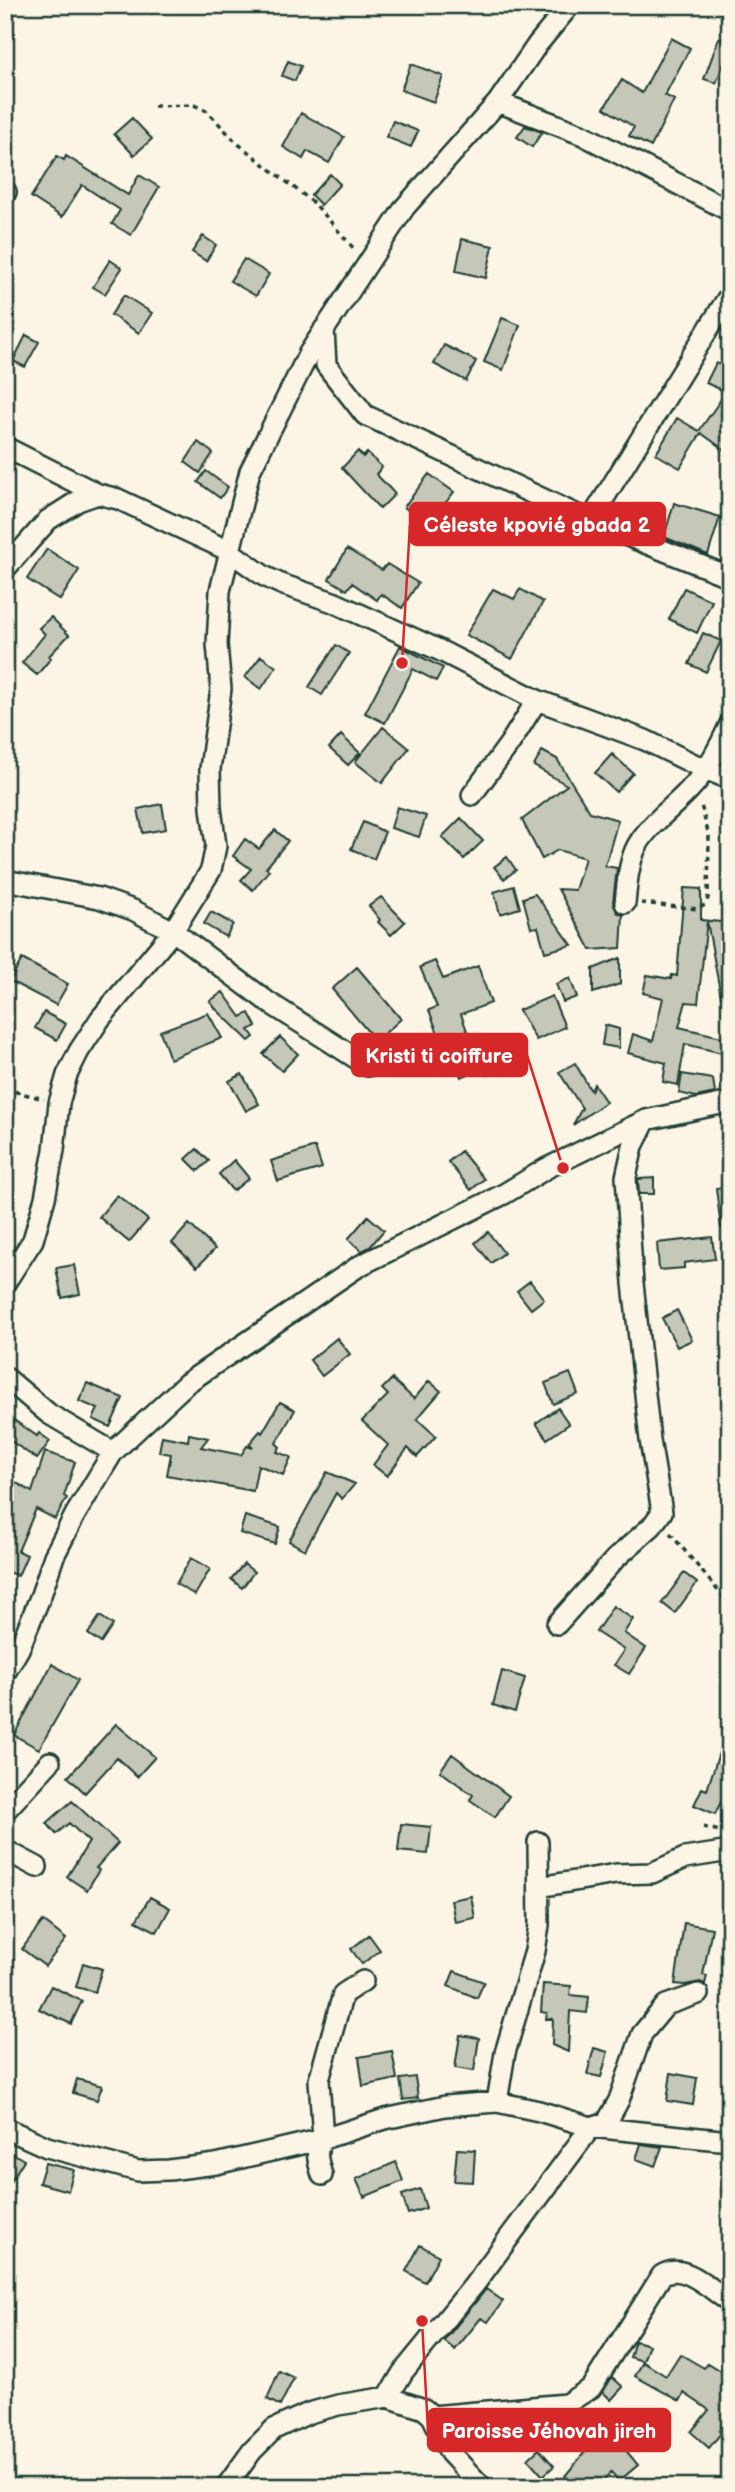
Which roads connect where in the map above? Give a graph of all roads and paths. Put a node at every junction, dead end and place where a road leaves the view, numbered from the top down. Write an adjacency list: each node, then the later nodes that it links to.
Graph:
1 (570, 5): 2 (street)
2 (556, 14): 3 (street)
3 (498, 102): 5 (street); 6 (street)
4 (154, 106): 6 (path)
5 (730, 211)
6 (367, 263): 8 (street)
7 (730, 294): 11 (street)
8 (324, 329): 11 (street); 12 (street)
9 (5, 447): 10 (street)
10 (98, 495): 12 (street); 13 (street)
11 (590, 521): 14 (street)
12 (229, 551): 15 (street); 23 (street)
13 (5, 569)
14 (730, 577)
15 (537, 700): 17 (street); 20 (street)
16 (730, 724): 17 (street)
17 (704, 769): 18 (street); 19 (street)
18 (730, 779)
19 (692, 787): 22 (street); 22 (path)
20 (472, 795)
21 (5, 880): 23 (street)
22 (625, 903)
23 (173, 931): 24 (street); 27 (street)
24 (368, 1066)
25 (5, 1089): 27 (path)
26 (730, 1102): 28 (street)
27 (59, 1103): 29 (street)
28 (646, 1120): 31 (street); 32 (street)
29 (5, 1283)
30 (5, 1377): 31 (street)
31 (113, 1452): 35 (street)
32 (662, 1512): 33 (path); 34 (street)
33 (730, 1605)
34 (557, 1624)
35 (5, 1673)
36 (50, 1762): 37 (street)
37 (5, 1811)
38 (702, 1827): 39 (path)
39 (730, 1833)
40 (538, 1842): 44 (street)
41 (5, 1850): 43 (street)
42 (730, 1850): 44 (street)
43 (37, 1867)
44 (539, 1887): 47 (street)
45 (363, 1981): 50 (street)
46 (698, 1994): 48 (street)
47 (497, 2102): 48 (street); 50 (street)
48 (591, 2127): 51 (street); 54 (street)
49 (5, 2128): 50 (street)
50 (323, 2139): 52 (street)
51 (730, 2141)
52 (322, 2175)
53 (730, 2302): 55 (street)
54 (388, 2397): 55 (street); 56 (street)
55 (432, 2416): 57 (street)
56 (226, 2487)
57 (482, 2487)

